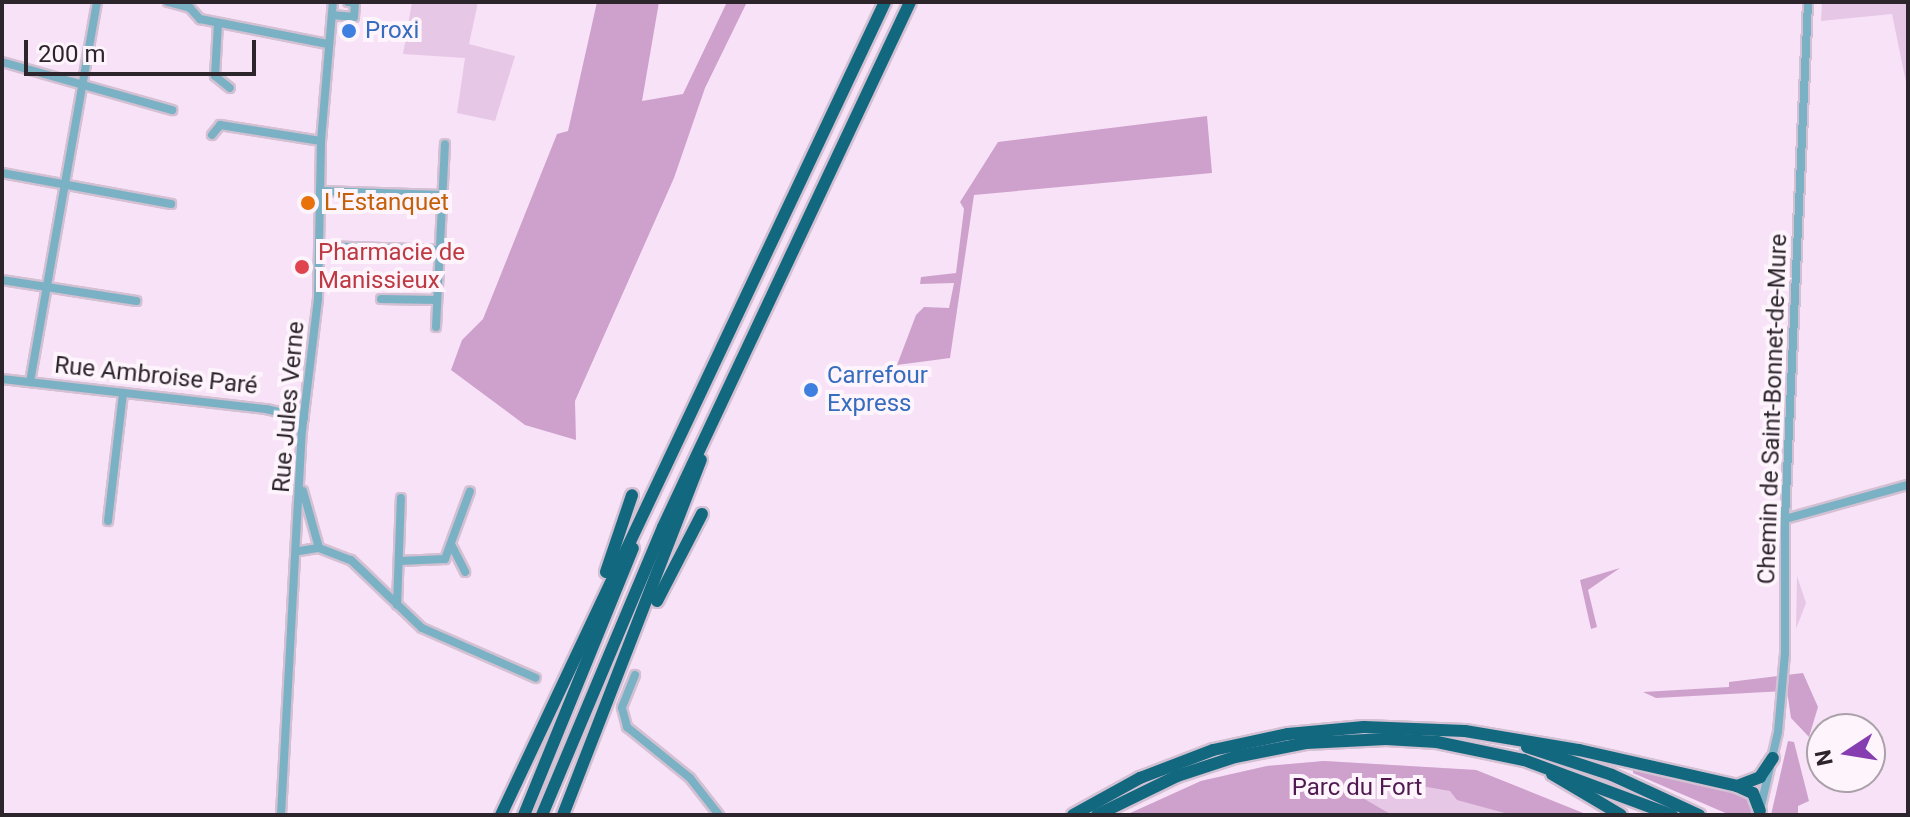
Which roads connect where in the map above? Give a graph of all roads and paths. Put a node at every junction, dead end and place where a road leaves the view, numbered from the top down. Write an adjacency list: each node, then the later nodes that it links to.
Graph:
1 (97, 2): 12 (street)
2 (168, 2): 9 (street)
3 (333, 2): 8 (street, Rue Jules Verne)
4 (348, 2): 8 (street)
5 (885, 2): 40 (highway)
6 (910, 2): 31 (highway)
7 (1808, 2): 43 (street, Chemin de Saint-Bonnet-de-Mure)
8 (332, 15): 10 (street, Rue Jules Verne)
9 (218, 23): 10 (street); 13 (street)
10 (328, 44): 16 (street, Rue Jules Verne)
11 (2, 62): 12 (street)
12 (83, 84): 14 (street); 19 (street)
13 (230, 88)
14 (172, 110)
15 (212, 135): 16 (street)
16 (321, 141): 20 (street, Rue Jules Verne)
17 (445, 144): 21 (street)
18 (2, 173): 19 (street)
19 (66, 184): 22 (street); 26 (street)
20 (320, 191): 21 (street); 23 (street, Rue Jules Verne)
21 (442, 195): 24 (street)
22 (171, 204)
23 (319, 246): 24 (street); 35 (street, Rue Jules Verne)
24 (439, 250): 28 (street)
25 (2, 280): 26 (street)
26 (47, 288): 29 (street); 33 (street)
27 (381, 299): 28 (street)
28 (437, 300): 30 (street)
29 (136, 301)
30 (436, 327)
31 (734, 371): 52 (highway); 63 (highway)
32 (2, 379): 33 (street, Rue Ambroise Paré)
33 (30, 382): 34 (street, Rue Ambroise Paré)
34 (123, 393): 35 (street, Rue Ambroise Paré); 44 (street)
35 (304, 418): 37 (street, Rue Jules Verne)
36 (1908, 485): 43 (street)
37 (301, 489): 46 (street); 47 (street, Rue Jules Verne)
38 (470, 491): 45 (street)
39 (632, 495): 51 (highway)
40 (654, 497): 51 (highway); 62 (highway)
41 (401, 498): 48 (street)
42 (702, 514): 52 (highway)
43 (1785, 519): 56 (street, Chemin de Saint-Bonnet-de-Mure)
44 (108, 521)
45 (452, 546): 48 (street); 49 (street)
46 (319, 548): 47 (street); 50 (street)
47 (299, 551): 60 (street, Rue Jules Verne)
48 (399, 561): 50 (street)
49 (465, 572)
50 (397, 605): 54 (street)
51 (591, 617): 61 (highway)
52 (627, 661): 64 (highway)
53 (635, 675): 65 (street)
54 (536, 678)
55 (1423, 729): 58 (highway); 66 (highway); 70 (highway)
56 (1773, 758): 58 (highway); 59 (street, Chemin de Saint-Bonnet-de-Mure)
57 (1524, 760): 67 (highway); 68 (highway); 69 (highway)
58 (1737, 786): 59 (highway)
59 (1759, 813)
60 (281, 815)
61 (501, 815)
62 (524, 815)
63 (542, 815)
64 (563, 815)
65 (719, 815)
66 (1073, 815)
67 (1097, 815)
68 (1621, 815)
69 (1672, 815)
70 (1699, 815)

